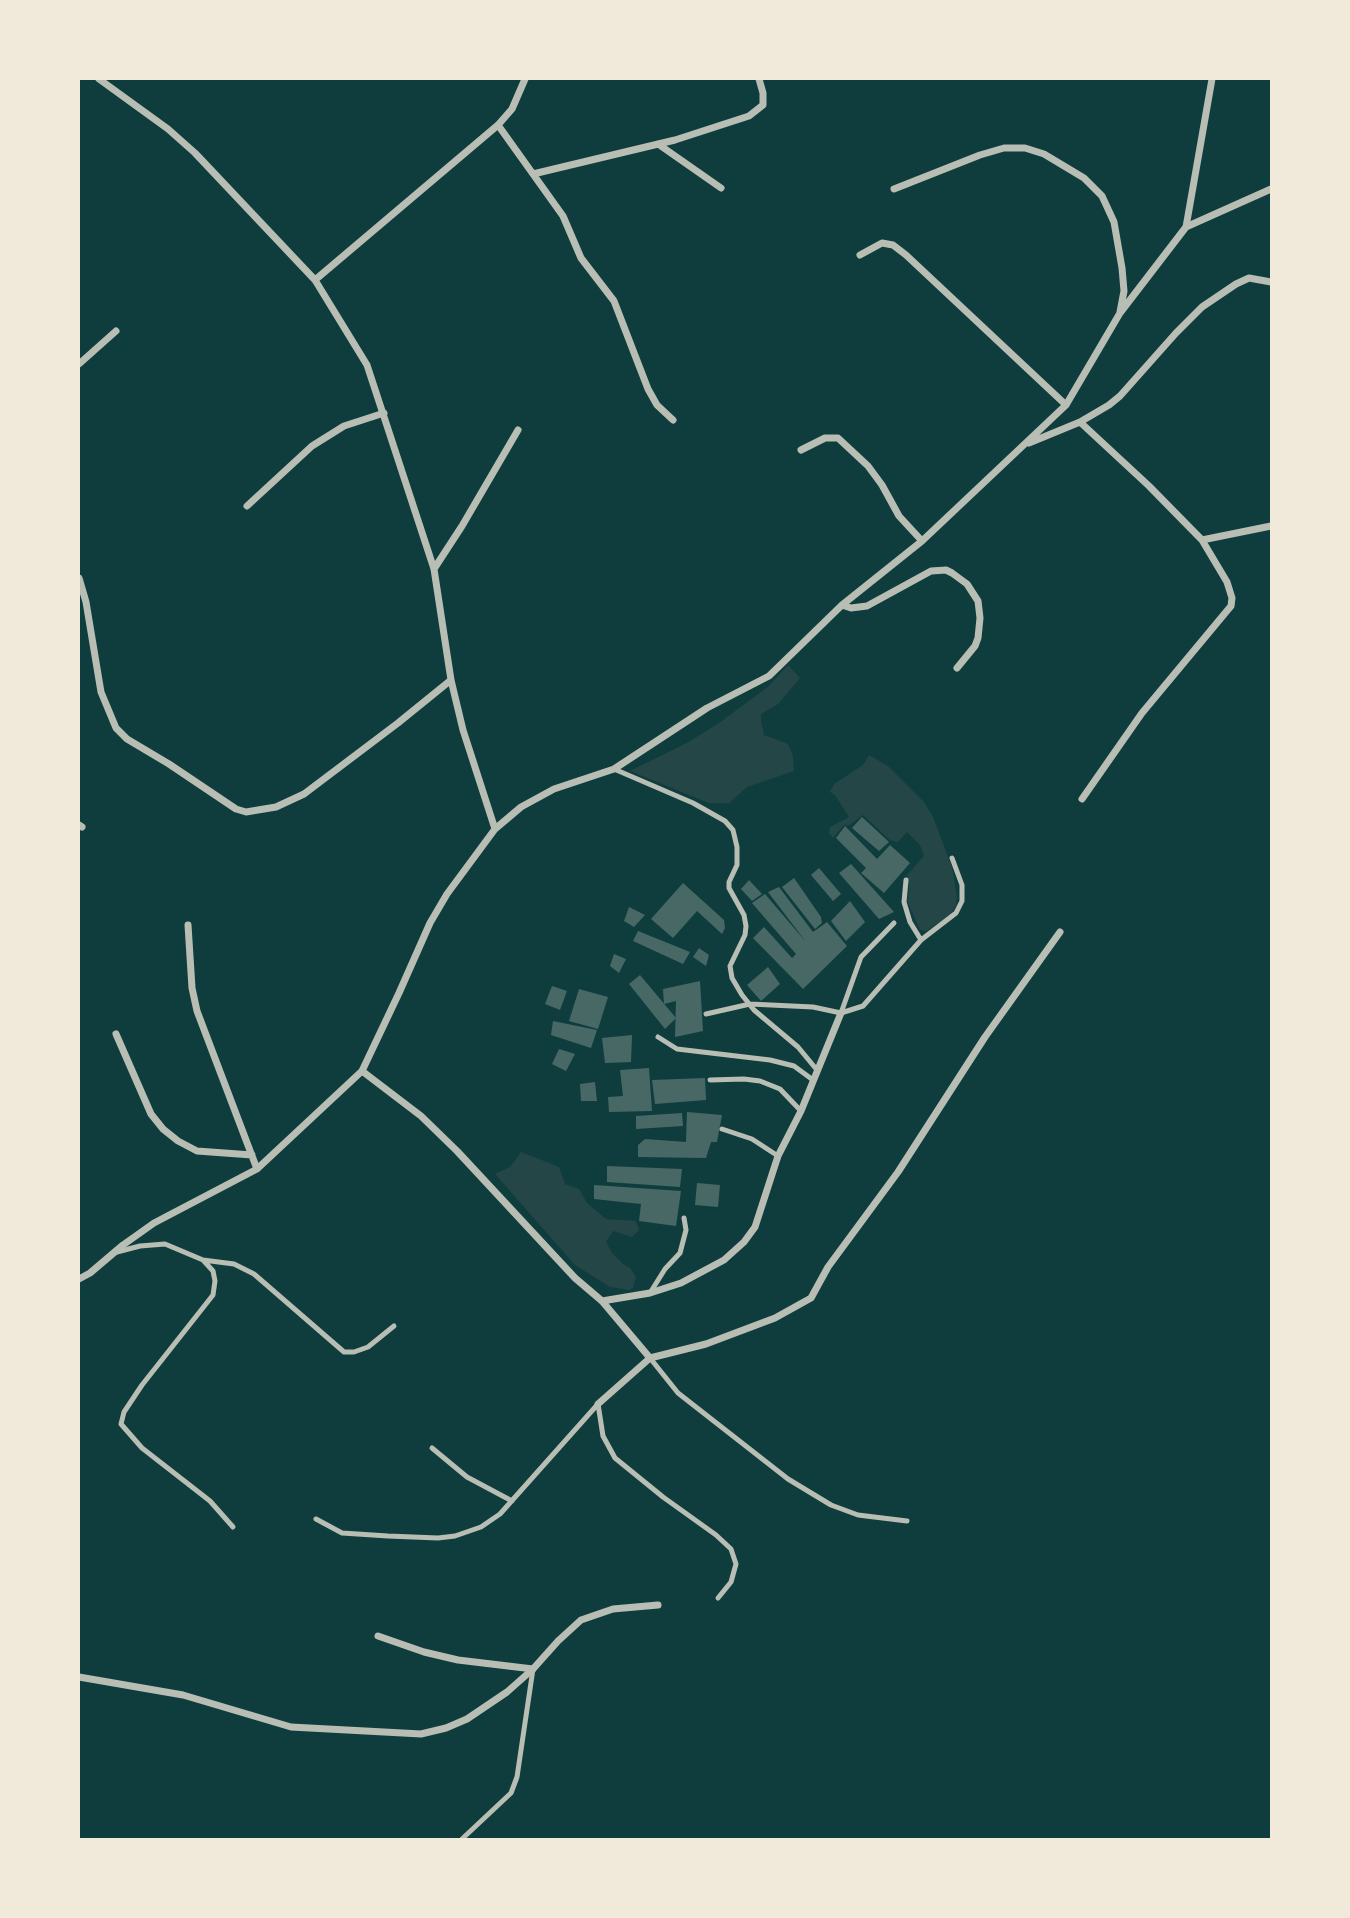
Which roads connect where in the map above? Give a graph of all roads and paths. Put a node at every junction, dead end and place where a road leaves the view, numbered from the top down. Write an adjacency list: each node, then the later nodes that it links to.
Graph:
1 (99, 79): 13 (street)
2 (525, 79): 5 (street)
3 (760, 79): 6 (street)
4 (1212, 79): 11 (street)
5 (498, 125): 7 (street); 13 (street)
6 (658, 144): 7 (street); 8 (street)
7 (533, 174): 20 (street)
8 (720, 188)
9 (894, 189): 15 (street)
10 (1271, 189): 11 (street)
11 (1186, 227): 15 (street)
12 (860, 255): 18 (street)
13 (315, 280): 19 (street)
14 (1271, 282): 21 (street)
15 (1120, 313): 18 (street)
16 (116, 331): 17 (street)
17 (79, 364)
18 (1066, 405): 23 (street)
19 (384, 413): 25 (street); 29 (street)
20 (674, 420)
21 (1080, 422): 23 (street); 27 (street)
22 (518, 430): 29 (street)
23 (1025, 445): 28 (street)
24 (802, 450): 28 (street)
25 (247, 506)
26 (1271, 526): 27 (street)
27 (1202, 540): 35 (street)
28 (922, 541): 31 (street)
29 (434, 569): 33 (street)
30 (79, 578): 33 (street)
31 (842, 605): 32 (street); 34 (street)
32 (957, 668)
33 (451, 680): 36 (street)
34 (614, 769): 36 (street); 43 (lane)
35 (1082, 799)
36 (495, 829): 49 (street)
37 (952, 858): 42 (lane)
38 (906, 880): 42 (lane)
39 (894, 923): 44 (lane)
40 (188, 925): 54 (street)
41 (1060, 932): 64 (street)
42 (921, 940): 44 (lane)
43 (750, 1004): 44 (lane); 45 (lane); 48 (lane)
44 (841, 1013): 48 (street)
45 (706, 1014)
46 (116, 1034): 54 (street)
47 (658, 1037): 51 (lane)
48 (817, 1070): 51 (street)
49 (362, 1071): 56 (street); 62 (street)
50 (710, 1080): 52 (lane)
51 (813, 1080): 52 (street)
52 (801, 1111): 55 (street)
53 (722, 1129): 55 (lane)
54 (252, 1155): 56 (street)
55 (778, 1156): 61 (street)
56 (257, 1169): 58 (street)
57 (684, 1218): 61 (lane)
58 (114, 1252): 59 (lane); 60 (street)
59 (203, 1260): 63 (lane); 70 (lane)
60 (79, 1279)
61 (650, 1293): 62 (street)
62 (602, 1301): 64 (street)
63 (394, 1326)
64 (650, 1358): 65 (street); 69 (lane)
65 (598, 1404): 67 (lane); 71 (lane)
66 (432, 1448): 67 (lane)
67 (512, 1501): 68 (lane)
68 (316, 1519)
69 (907, 1521)
70 (233, 1527)
71 (719, 1598)
72 (658, 1605): 74 (street)
73 (379, 1636): 74 (street)
74 (533, 1670): 75 (street); 76 (lane)
75 (79, 1677)
76 (461, 1839)

